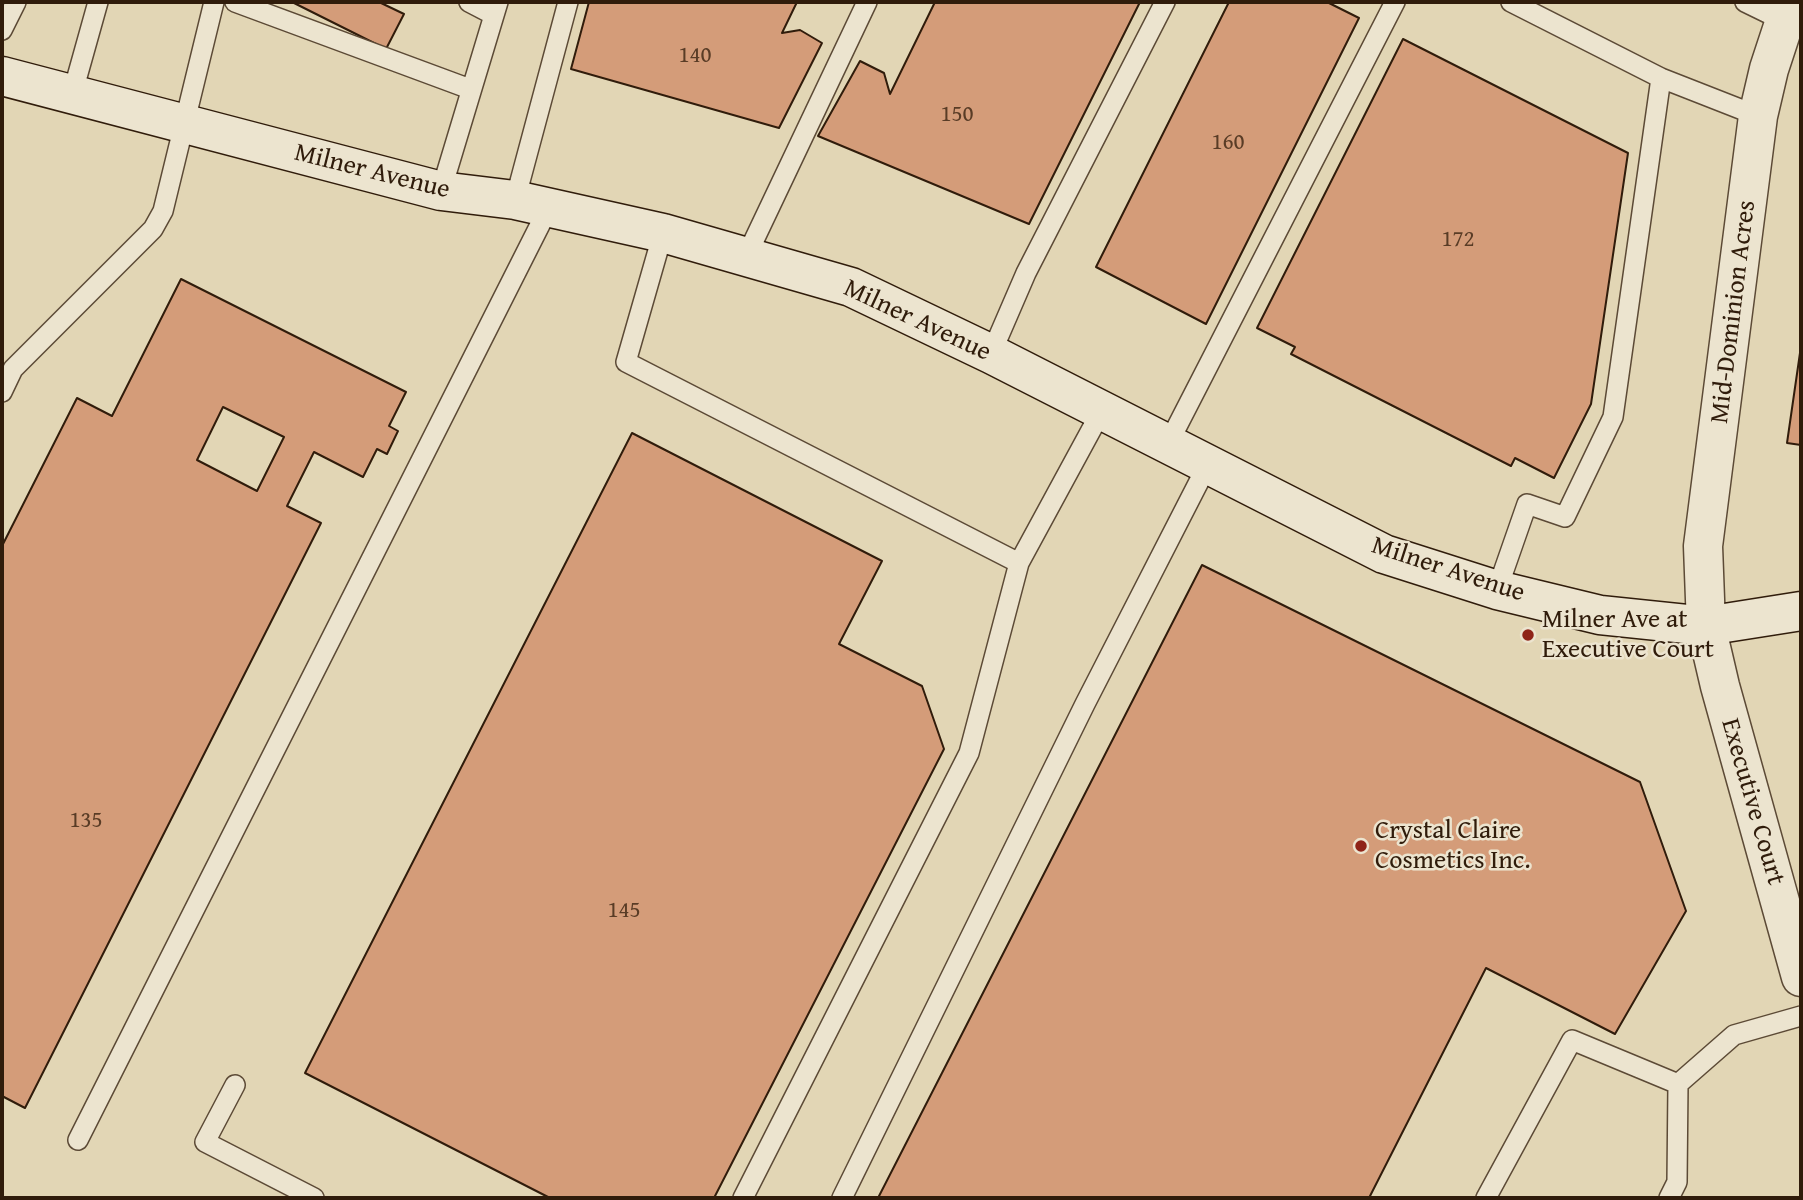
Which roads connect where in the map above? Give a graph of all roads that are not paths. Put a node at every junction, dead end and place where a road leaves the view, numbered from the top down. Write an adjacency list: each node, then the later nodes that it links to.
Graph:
1 (16, 2): 14 (lane)
2 (98, 2): 18 (lane)
3 (214, 2): 20 (lane)
4 (234, 2): 17 (lane)
5 (469, 2): 12 (lane)
6 (568, 2): 22 (lane)
7 (867, 2): 24 (lane)
8 (1165, 2): 25 (lane)
9 (1395, 2): 28 (lane)
10 (1511, 2): 16 (lane)
11 (1745, 2): 13 (lane)
12 (496, 8): 17 (lane)
13 (1789, 12): 19 (main road, Mid-Dominion Acres)
14 (2, 30)
15 (2, 76): 18 (main road, Milner Avenue)
16 (1661, 78): 19 (lane); 31 (lane)
17 (470, 89): 21 (lane)
18 (72, 95): 20 (main road, Milner Avenue)
19 (1758, 117): 33 (main road, Mid-Dominion Acres)
20 (185, 124): 21 (main road, Milner Avenue); 26 (lane)
21 (441, 191): 22 (main road, Milner Avenue)
22 (532, 203): 23 (main road, Milner Avenue); 38 (lane)
23 (663, 233): 24 (main road, Milner Avenue); 30 (lane)
24 (746, 257): 25 (main road, Milner Avenue)
25 (991, 354): 27 (main road, Milner Avenue)
26 (2, 392)
27 (1102, 410): 28 (main road, Milner Avenue); 30 (lane)
28 (1168, 444): 29 (main road, Milner Avenue)
29 (1208, 464): 31 (main road, Milner Avenue); 41 (lane)
30 (1019, 563): 40 (lane)
31 (1497, 590): 33 (main road, Milner Avenue)
32 (1801, 611): 33 (main road, Milner Avenue)
33 (1706, 626): 34 (main road, Executive Court)
34 (1801, 977)
35 (1801, 1016): 36 (lane)
36 (1678, 1084): 42 (lane); 43 (lane)
37 (235, 1085): 39 (lane)
38 (79, 1140)
39 (314, 1198)
40 (743, 1198)
41 (842, 1198)
42 (1486, 1198)
43 (1669, 1198)

